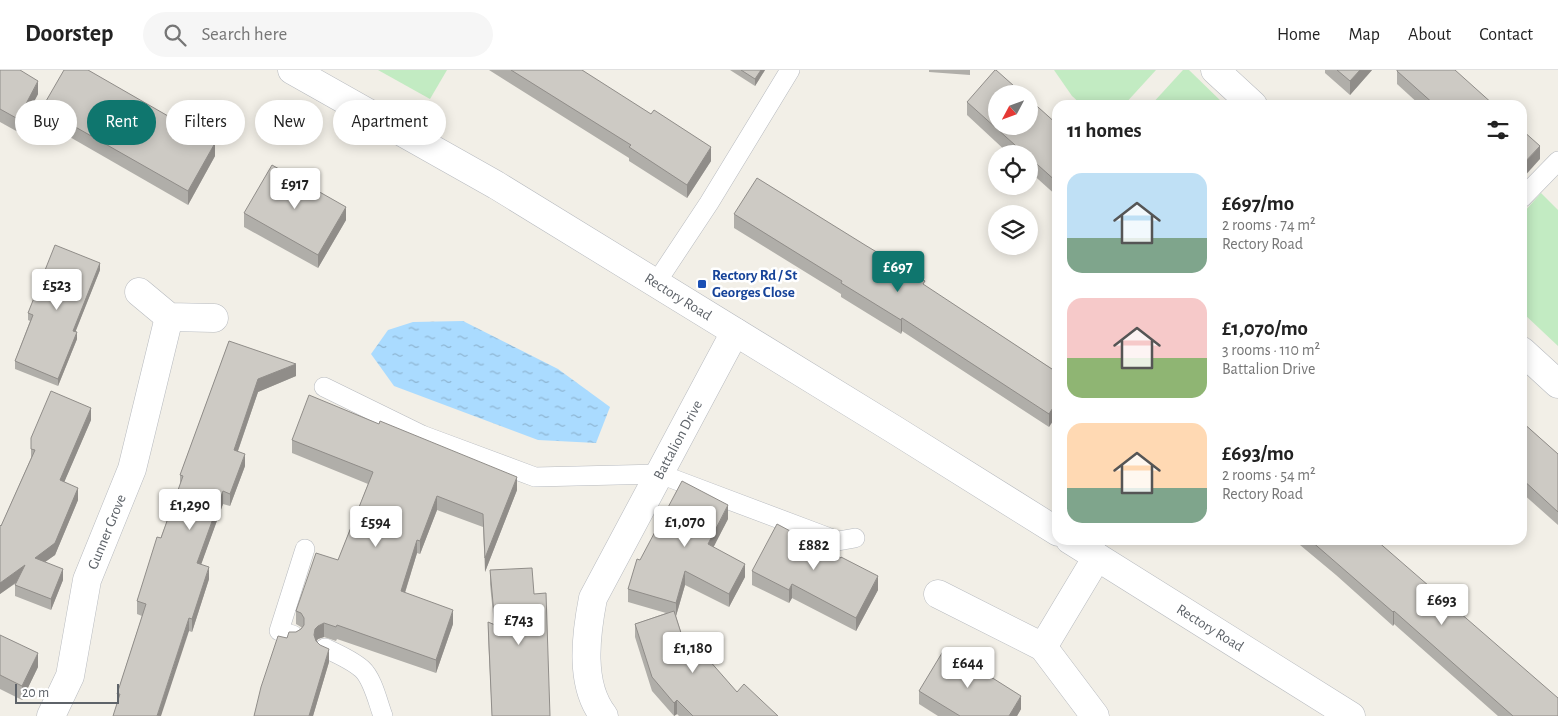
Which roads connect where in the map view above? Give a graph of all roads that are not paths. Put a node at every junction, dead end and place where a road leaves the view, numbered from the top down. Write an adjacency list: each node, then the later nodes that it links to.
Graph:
1 (292, 70): 7 (street, Rectory Road)
2 (790, 70): 7 (lane)
3 (1215, 70): 4 (street)
4 (1248, 100)
5 (1558, 161): 6 (lane)
6 (1527, 193)
7 (656, 283): 11 (street, Rectory Road)
8 (139, 292): 9 (street)
9 (169, 317): 10 (street); 25 (street, Gunner Grove)
10 (214, 318)
11 (735, 332): 15 (street, Battalion Drive); 16 (street, Rectory Road)
12 (1527, 356): 13 (street)
13 (1558, 384)
14 (324, 388): 15 (lane)
15 (660, 474): 17 (lane); 27 (street, Battalion Drive)
16 (1052, 528)
17 (855, 538)
18 (1078, 545): 20 (street, Rectory Road)
19 (305, 548): 22 (lane)
20 (1097, 557): 23 (street); 29 (street, Rectory Road)
21 (938, 594): 23 (street)
22 (292, 636)
23 (1044, 647): 28 (street)
24 (325, 648): 26 (lane)
25 (51, 716)
26 (383, 716)
27 (604, 716)
28 (1095, 716)
29 (1351, 716)

